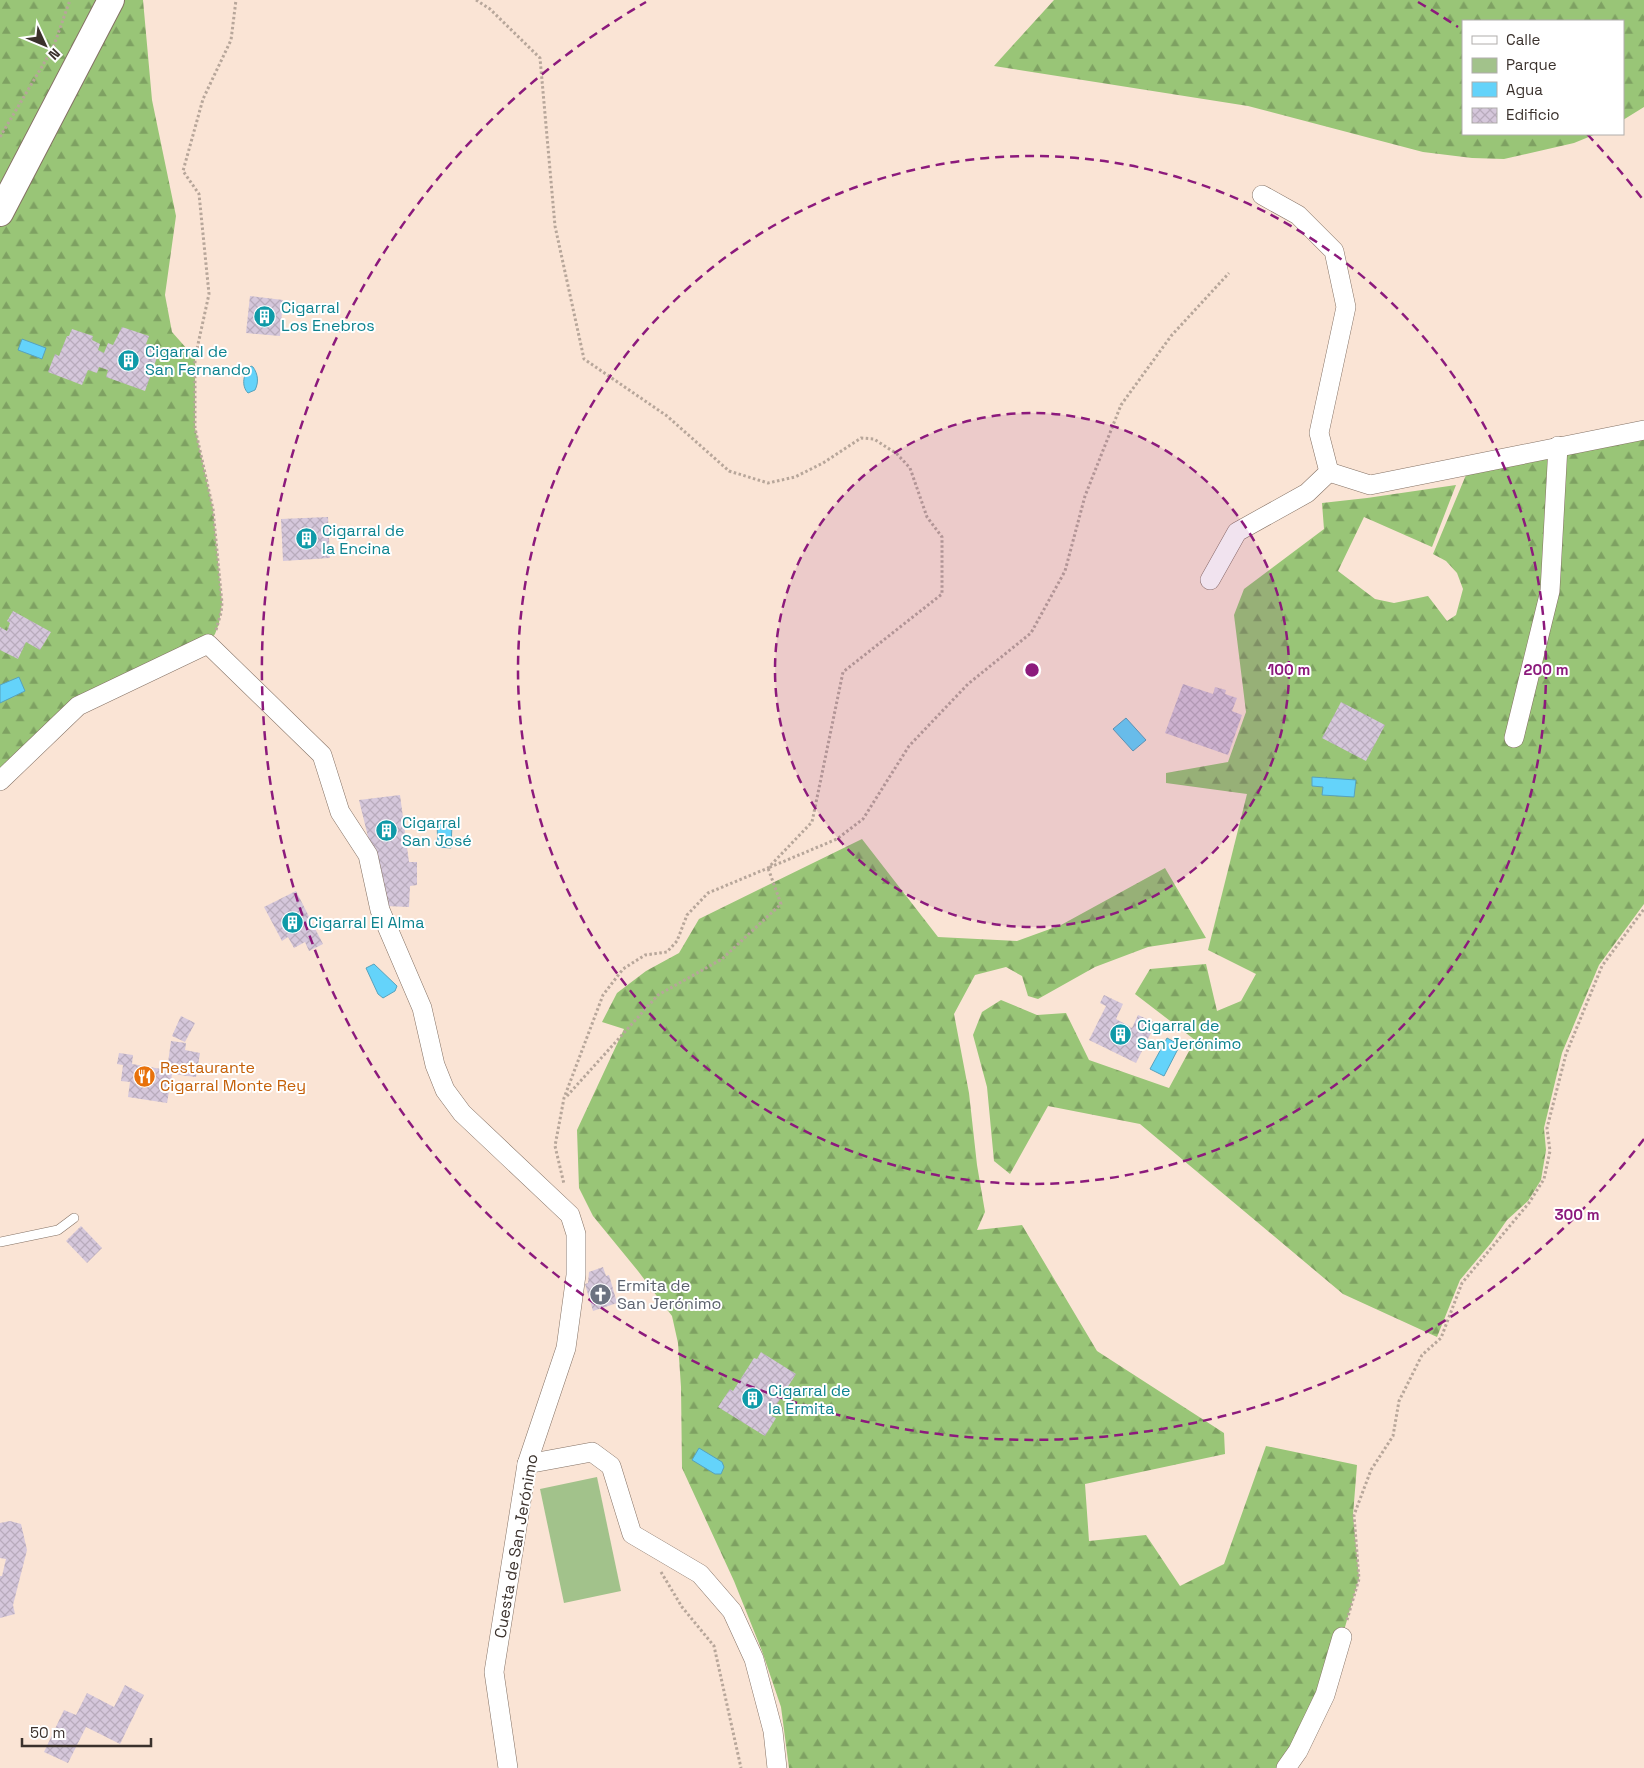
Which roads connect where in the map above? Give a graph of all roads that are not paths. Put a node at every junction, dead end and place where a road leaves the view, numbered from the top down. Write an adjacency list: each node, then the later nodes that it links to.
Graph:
1 (111, 0): 3 (main road)
2 (1262, 196): 6 (street)
3 (0, 213)
4 (1644, 430): 5 (street)
5 (1558, 446): 6 (street); 8 (street)
6 (1329, 472): 7 (street)
7 (1210, 580)
8 (1514, 738)
9 (0, 781): 12 (street, Cuesta de San Jerónimo)
10 (74, 1218): 11 (lane)
11 (0, 1242)
12 (527, 1464): 14 (street, Cuesta de San Jerónimo); 15 (street)
13 (1342, 1637): 16 (street)
14 (508, 1768)
15 (777, 1768)
16 (1286, 1768)

